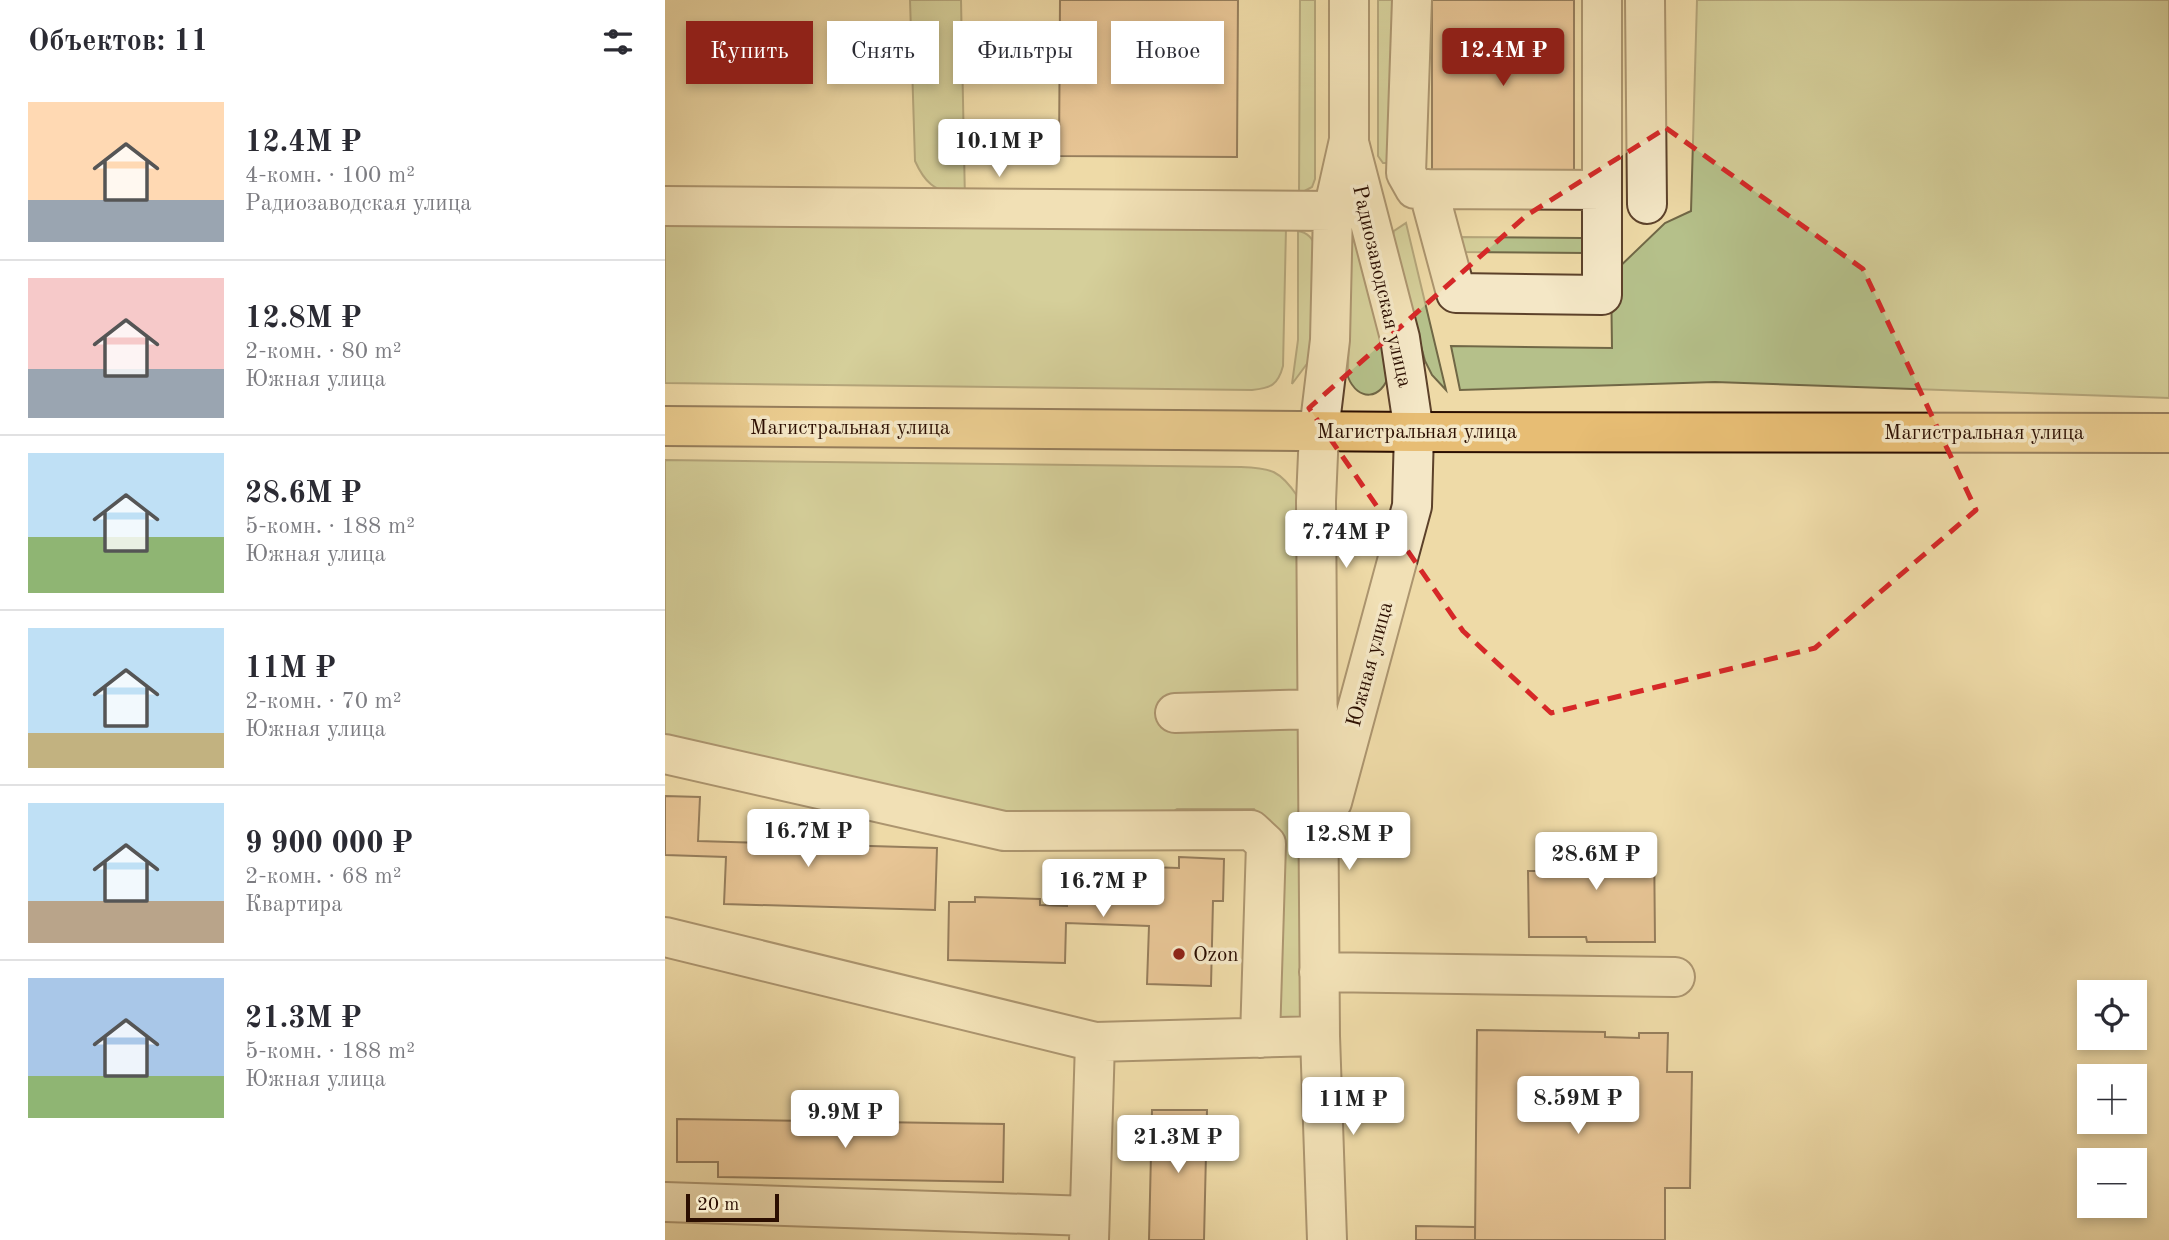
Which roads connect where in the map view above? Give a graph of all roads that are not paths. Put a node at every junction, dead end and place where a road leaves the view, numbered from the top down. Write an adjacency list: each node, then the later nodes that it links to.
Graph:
1 (1349, 0): 9 (street, Радиозаводская улица)
2 (1412, 0): 5 (street)
3 (1602, 0): 6 (street)
4 (1645, 0): 7 (street)
5 (1422, 189): 6 (street); 6 (street); 9 (street)
6 (1602, 190)
7 (1647, 204)
8 (665, 206): 9 (street)
9 (1349, 206): 11 (street, Радиозаводская улица); 12 (street, Радиозаводская улица)
10 (665, 426): 11 (highway, Магистральная улица)
11 (1319, 431): 12 (highway, Магистральная улица); 14 (street, Южная улица)
12 (1414, 432): 13 (highway, Магистральная улица); 17 (street, Южная улица)
13 (2169, 433)
14 (1318, 709): 15 (street); 17 (street, Южная улица)
15 (1175, 713)
16 (665, 754): 22 (street)
17 (1319, 853): 19 (street, Южная улица)
18 (665, 937): 23 (street)
19 (1319, 972): 20 (street); 21 (street, Южная улица)
20 (1675, 977)
21 (1320, 1036): 22 (street); 26 (street, Южная улица)
22 (1260, 1038): 23 (street)
23 (1095, 1042): 25 (street)
24 (665, 1202): 25 (street)
25 (1089, 1228)
26 (1327, 1240)

